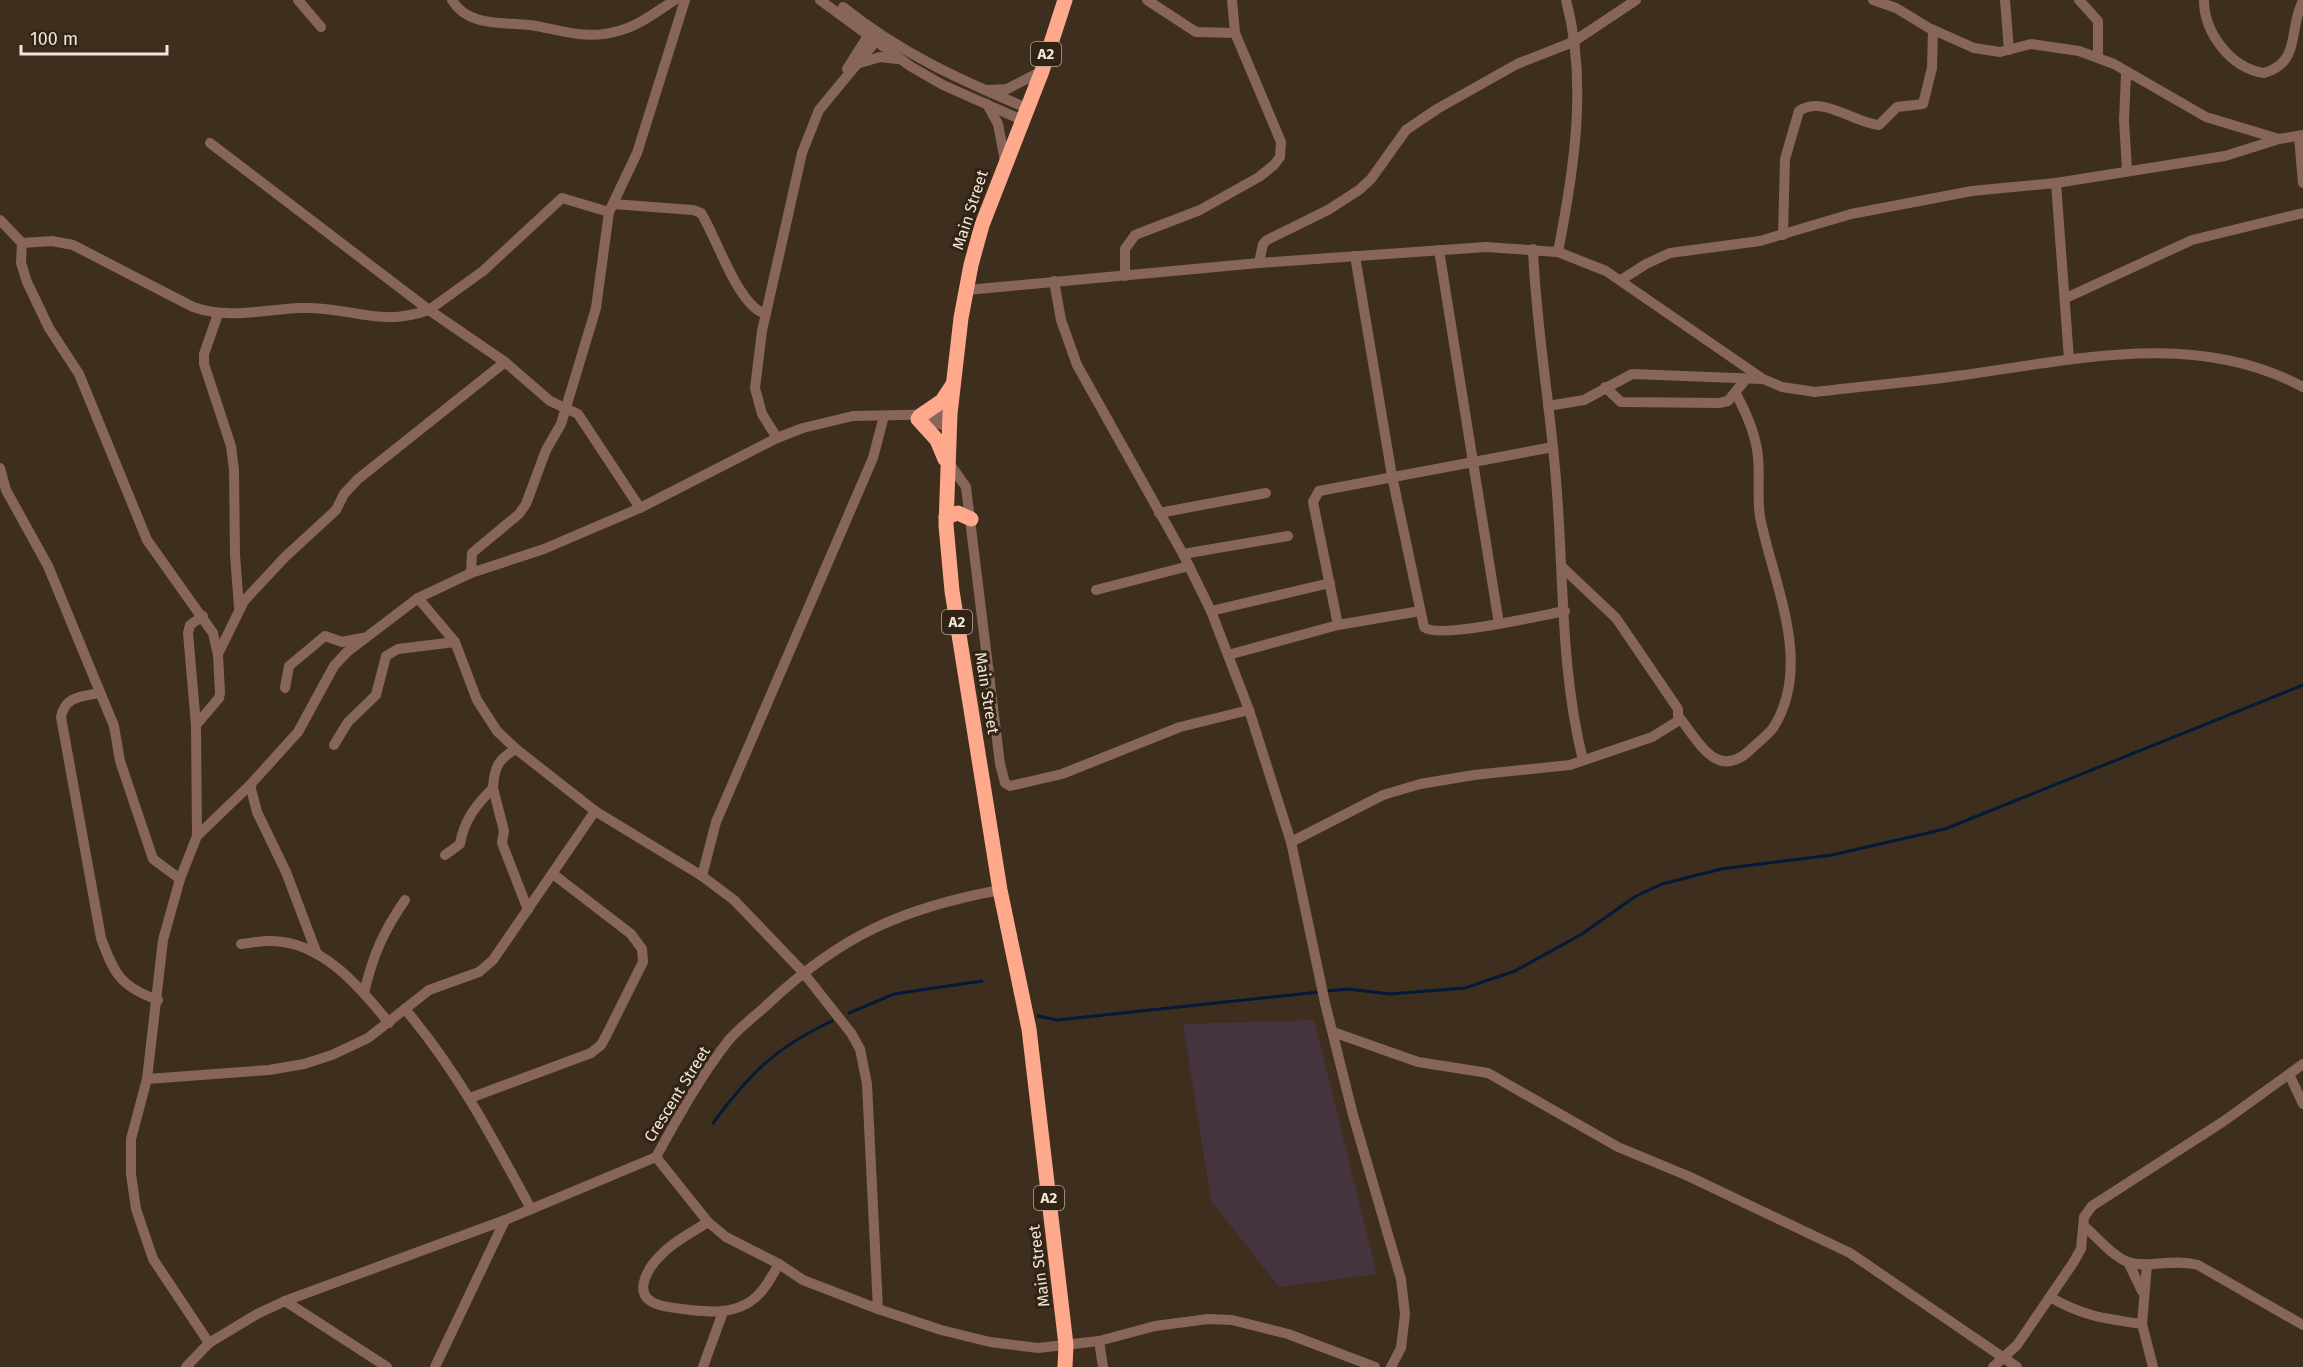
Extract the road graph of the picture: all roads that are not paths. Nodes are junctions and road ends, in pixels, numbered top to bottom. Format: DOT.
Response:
graph roads {
  1 [pos="298,0"];
  2 [pos="452,0"];
  3 [pos="675,0"];
  4 [pos="685,0"];
  5 [pos="820,0"];
  6 [pos="833,0"];
  7 [pos="1065,0"];
  8 [pos="1147,0"];
  9 [pos="1232,0"];
  10 [pos="1566,0"];
  11 [pos="1636,0"];
  12 [pos="1873,0"];
  13 [pos="2004,0"];
  14 [pos="2079,0"];
  15 [pos="2204,0"];
  16 [pos="2303,1"];
  17 [pos="840,15"];
  18 [pos="321,27"];
  19 [pos="1934,30"];
  20 [pos="1234,33"];
  21 [pos="874,36"];
  22 [pos="1573,42"];
  23 [pos="2009,50"];
  24 [pos="2098,57"];
  25 [pos="858,59"];
  26 [pos="903,61"];
  27 [pos="1042,71"];
  28 [pos="2126,74"];
  29 [pos="984,90"];
  30 [pos="987,104"];
  31 [pos="1025,114"];
  32 [pos="2301,136"];
  33 [pos="2279,139"];
  34 [pos="210,143"];
  35 [pos="1005,161"];
  36 [pos="2127,170"];
  37 [pos="2056,183"];
  38 [pos="2303,183"];
  39 [pos="611,208"];
  40 [pos="2303,213"];
  41 [pos="0,220"];
  42 [pos="1783,235"];
  43 [pos="22,243"];
  44 [pos="1533,249"];
  45 [pos="1439,250"];
  46 [pos="1558,252"];
  47 [pos="1355,256"];
  48 [pos="1259,263"];
  49 [pos="1125,276"];
  50 [pos="1621,280"];
  51 [pos="1054,281"];
  52 [pos="967,290"];
  53 [pos="2066,298"];
  54 [pos="429,310"];
  55 [pos="766,314"];
  56 [pos="218,315"];
  57 [pos="2069,359"];
  58 [pos="506,362"];
  59 [pos="1746,379"];
  60 [pos="1763,379"];
  61 [pos="953,384"];
  62 [pos="1605,387"];
  63 [pos="2303,387"];
  64 [pos="1736,394"];
  65 [pos="1548,406"];
  66 [pos="565,410"];
  67 [pos="884,416"];
  68 [pos="917,417"];
  69 [pos="949,420"];
  70 [pos="777,438"];
  71 [pos="1553,447"];
  72 [pos="1471,462"];
  73 [pos="947,465"];
  74 [pos="0,468"];
  75 [pos="1392,476"];
  76 [pos="1266,493"];
  77 [pos="640,508"];
  78 [pos="1160,513"];
  79 [pos="946,517"];
  80 [pos="971,519"];
  81 [pos="1288,536"];
  82 [pos="1183,554"];
  83 [pos="1189,566"];
  84 [pos="1562,567"];
  85 [pos="471,573"];
  86 [pos="1330,583"];
  87 [pos="1096,590"];
  88 [pos="418,598"];
  89 [pos="239,607"];
  90 [pos="1211,611"];
  91 [pos="1420,611"];
  92 [pos="1565,611"];
  93 [pos="202,616"];
  94 [pos="1498,624"];
  95 [pos="1338,625"];
  96 [pos="365,637"];
  97 [pos="455,642"];
  98 [pos="218,655"];
  99 [pos="1228,655"];
  100 [pos="285,688"];
  101 [pos="99,693"];
  102 [pos="1249,710"];
  103 [pos="1679,717"];
  104 [pos="196,725"];
  105 [pos="334,745"];
  106 [pos="516,749"];
  107 [pos="1583,760"];
  108 [pos="250,785"];
  109 [pos="493,788"];
  110 [pos="595,811"];
  111 [pos="197,836"];
  112 [pos="1291,842"];
  113 [pos="445,855"];
  114 [pos="553,874"];
  115 [pos="702,876"];
  116 [pos="180,879"];
  117 [pos="1000,890"];
  118 [pos="405,900"];
  119 [pos="528,910"];
  120 [pos="241,945"];
  121 [pos="317,954"];
  122 [pos="802,971"];
  123 [pos="364,993"];
  124 [pos="158,1000"];
  125 [pos="405,1009"];
  126 [pos="389,1023"];
  127 [pos="1333,1032"];
  128 [pos="2303,1064"];
  129 [pos="2289,1074"];
  130 [pos="147,1079"];
  131 [pos="470,1098"];
  132 [pos="2303,1104"];
  133 [pos="656,1157"];
  134 [pos="531,1209"];
  135 [pos="505,1220"];
  136 [pos="708,1222"];
  137 [pos="2084,1226"];
  138 [pos="2128,1262"];
  139 [pos="779,1264"];
  140 [pos="2146,1265"];
  141 [pos="2143,1291"];
  142 [pos="2050,1297"];
  143 [pos="285,1301"];
  144 [pos="878,1309"];
  145 [pos="723,1312"];
  146 [pos="2142,1324"];
  147 [pos="2303,1325"];
  148 [pos="1100,1341"];
  149 [pos="209,1343"];
  150 [pos="1066,1345"];
  151 [pos="2002,1358"];
  152 [pos="186,1367"];
  153 [pos="387,1367"];
  154 [pos="435,1367"];
  155 [pos="703,1367"];
  156 [pos="1065,1367"];
  157 [pos="1102,1367"];
  158 [pos="1375,1367"];
  159 [pos="1391,1367"];
  160 [pos="1993,1367"];
  161 [pos="2017,1367"];
  162 [pos="2153,1367"];
  1 -- 18 [label="street"];
  2 -- 3 [label="street"];
  4 -- 39 [label="street"];
  5 -- 17 [label="street"];
  6 -- 21 [label="street"];
  7 -- 27 [label="highway, Main Street / A2"];
  8 -- 20 [label="street"];
  9 -- 20 [label="street"];
  10 -- 22 [label="street"];
  11 -- 22 [label="street"];
  12 -- 19 [label="street"];
  13 -- 23 [label="street"];
  14 -- 24 [label="street"];
  15 -- 16 [label="street"];
  17 -- 21 [label="street"];
  17 -- 25 [label="street"];
  19 -- 23 [label="street"];
  19 -- 42 [label="street"];
  20 -- 49 [label="street"];
  21 -- 25 [label="street"];
  21 -- 26 [label="street"];
  21 -- 29 [label="street"];
  22 -- 46 [label="street"];
  22 -- 48 [label="street"];
  23 -- 24 [label="street"];
  24 -- 28 [label="street"];
  25 -- 26 [label="street"];
  25 -- 55 [label="street"];
  26 -- 30 [label="street"];
  27 -- 29 [label="street"];
  27 -- 31 [label="highway, Main Street / A2"];
  28 -- 33 [label="street"];
  28 -- 36 [label="street"];
  29 -- 31 [label="street"];
  30 -- 31 [label="street"];
  30 -- 35 [label="street"];
  31 -- 35 [label="highway, Main Street / A2"];
  32 -- 33 [label="street"];
  32 -- 38 [label="street"];
  33 -- 36 [label="street"];
  34 -- 54 [label="street"];
  35 -- 52 [label="highway, Main Street / A2"];
  36 -- 37 [label="street"];
  37 -- 42 [label="street"];
  37 -- 53 [label="street"];
  39 -- 54 [label="street"];
  39 -- 55 [label="street"];
  39 -- 66 [label="street"];
  40 -- 53 [label="street"];
  41 -- 43 [label="street"];
  42 -- 50 [label="street"];
  43 -- 56 [label="street"];
  43 -- 93 [label="street"];
  44 -- 45 [label="street"];
  44 -- 46 [label="street"];
  44 -- 65 [label="street"];
  45 -- 47 [label="street"];
  45 -- 72 [label="street"];
  46 -- 50 [label="street"];
  47 -- 48 [label="street"];
  47 -- 75 [label="street"];
  48 -- 49 [label="street"];
  49 -- 51 [label="street"];
  50 -- 60 [label="street"];
  51 -- 52 [label="street"];
  51 -- 78 [label="street"];
  52 -- 61 [label="highway, Main Street / A2"];
  53 -- 57 [label="street"];
  54 -- 56 [label="street"];
  54 -- 58 [label="street"];
  55 -- 70 [label="street"];
  56 -- 89 [label="street"];
  57 -- 60 [label="street"];
  57 -- 63 [label="street"];
  58 -- 66 [label="street"];
  58 -- 89 [label="street"];
  59 -- 60 [label="street"];
  59 -- 62 [label="street"];
  59 -- 64 [label="street"];
  61 -- 68 [label="highway"];
  61 -- 69 [label="highway, Main Street / A2"];
  62 -- 64 [label="street"];
  62 -- 65 [label="street"];
  64 -- 103 [label="street"];
  65 -- 71 [label="street"];
  66 -- 77 [label="street"];
  66 -- 85 [label="street"];
  67 -- 68 [label="street"];
  67 -- 70 [label="street"];
  67 -- 115 [label="street"];
  68 -- 69 [label="street"];
  68 -- 73 [label="highway"];
  69 -- 73 [label="highway, Main Street / A2"];
  70 -- 77 [label="street"];
  71 -- 72 [label="street"];
  71 -- 84 [label="street"];
  72 -- 75 [label="street"];
  72 -- 94 [label="street"];
  73 -- 79 [label="highway, Main Street / A2"];
  73 -- 80 [label="street"];
  74 -- 101 [label="street"];
  75 -- 86 [label="street"];
  75 -- 91 [label="street"];
  76 -- 78 [label="street"];
  77 -- 85 [label="street"];
  78 -- 82 [label="street"];
  79 -- 80 [label="highway"];
  79 -- 117 [label="highway, Main Street / A2"];
  80 -- 102 [label="street"];
  81 -- 82 [label="street"];
  82 -- 83 [label="street"];
  83 -- 87 [label="street"];
  83 -- 90 [label="street"];
  84 -- 92 [label="street"];
  84 -- 103 [label="street"];
  85 -- 88 [label="street"];
  86 -- 90 [label="street"];
  86 -- 95 [label="street"];
  88 -- 96 [label="street"];
  88 -- 97 [label="street"];
  89 -- 98 [label="street"];
  90 -- 99 [label="street"];
  91 -- 94 [label="street"];
  91 -- 95 [label="street"];
  92 -- 94 [label="street"];
  92 -- 107 [label="street"];
  93 -- 98 [label="street"];
  93 -- 104 [label="street"];
  95 -- 99 [label="street"];
  96 -- 100 [label="street"];
  96 -- 108 [label="street"];
  97 -- 105 [label="street"];
  97 -- 106 [label="street"];
  98 -- 104 [label="street"];
  99 -- 102 [label="street"];
  101 -- 116 [label="street"];
  101 -- 124 [label="street"];
  102 -- 112 [label="street"];
  103 -- 107 [label="street"];
  104 -- 111 [label="street"];
  106 -- 109 [label="street"];
  106 -- 110 [label="street"];
  107 -- 112 [label="street"];
  108 -- 111 [label="street"];
  108 -- 121 [label="street"];
  109 -- 113 [label="street"];
  109 -- 119 [label="street"];
  110 -- 114 [label="street"];
  110 -- 115 [label="street"];
  111 -- 116 [label="street"];
  112 -- 127 [label="street"];
  114 -- 119 [label="street"];
  114 -- 131 [label="street"];
  115 -- 122 [label="street"];
  116 -- 124 [label="street"];
  117 -- 122 [label="street, Crescent Street"];
  117 -- 150 [label="highway, Main Street / A2"];
  118 -- 123 [label="street"];
  119 -- 125 [label="street"];
  120 -- 121 [label="street"];
  121 -- 123 [label="street"];
  122 -- 133 [label="street, Crescent Street"];
  122 -- 144 [label="street"];
  123 -- 126 [label="street"];
  124 -- 130 [label="street"];
  125 -- 126 [label="street"];
  125 -- 131 [label="street"];
  126 -- 130 [label="street"];
  127 -- 151 [label="street"];
  127 -- 159 [label="street"];
  128 -- 129 [label="street"];
  129 -- 132 [label="street"];
  129 -- 137 [label="street"];
  130 -- 149 [label="street"];
  131 -- 134 [label="street"];
  133 -- 134 [label="street"];
  133 -- 136 [label="street, Crescent Street"];
  134 -- 135 [label="street"];
  135 -- 143 [label="street"];
  135 -- 154 [label="street"];
  136 -- 139 [label="street, Crescent Street"];
  136 -- 145 [label="street"];
  137 -- 138 [label="street"];
  137 -- 142 [label="street"];
  138 -- 140 [label="street"];
  138 -- 141 [label="street"];
  139 -- 144 [label="street, Crescent Street"];
  139 -- 145 [label="street"];
  140 -- 141 [label="street"];
  140 -- 147 [label="street"];
  141 -- 146 [label="street"];
  142 -- 146 [label="street"];
  142 -- 151 [label="street"];
  143 -- 149 [label="street"];
  143 -- 153 [label="street"];
  144 -- 150 [label="street, Crescent Street"];
  145 -- 155 [label="street"];
  146 -- 162 [label="street"];
  148 -- 150 [label="street, Crescent Street"];
  148 -- 157 [label="street"];
  148 -- 158 [label="street, Crescent Street"];
  149 -- 152 [label="street"];
  150 -- 156 [label="highway, Main Street / A2"];
  151 -- 160 [label="street"];
  151 -- 161 [label="street"];
}
